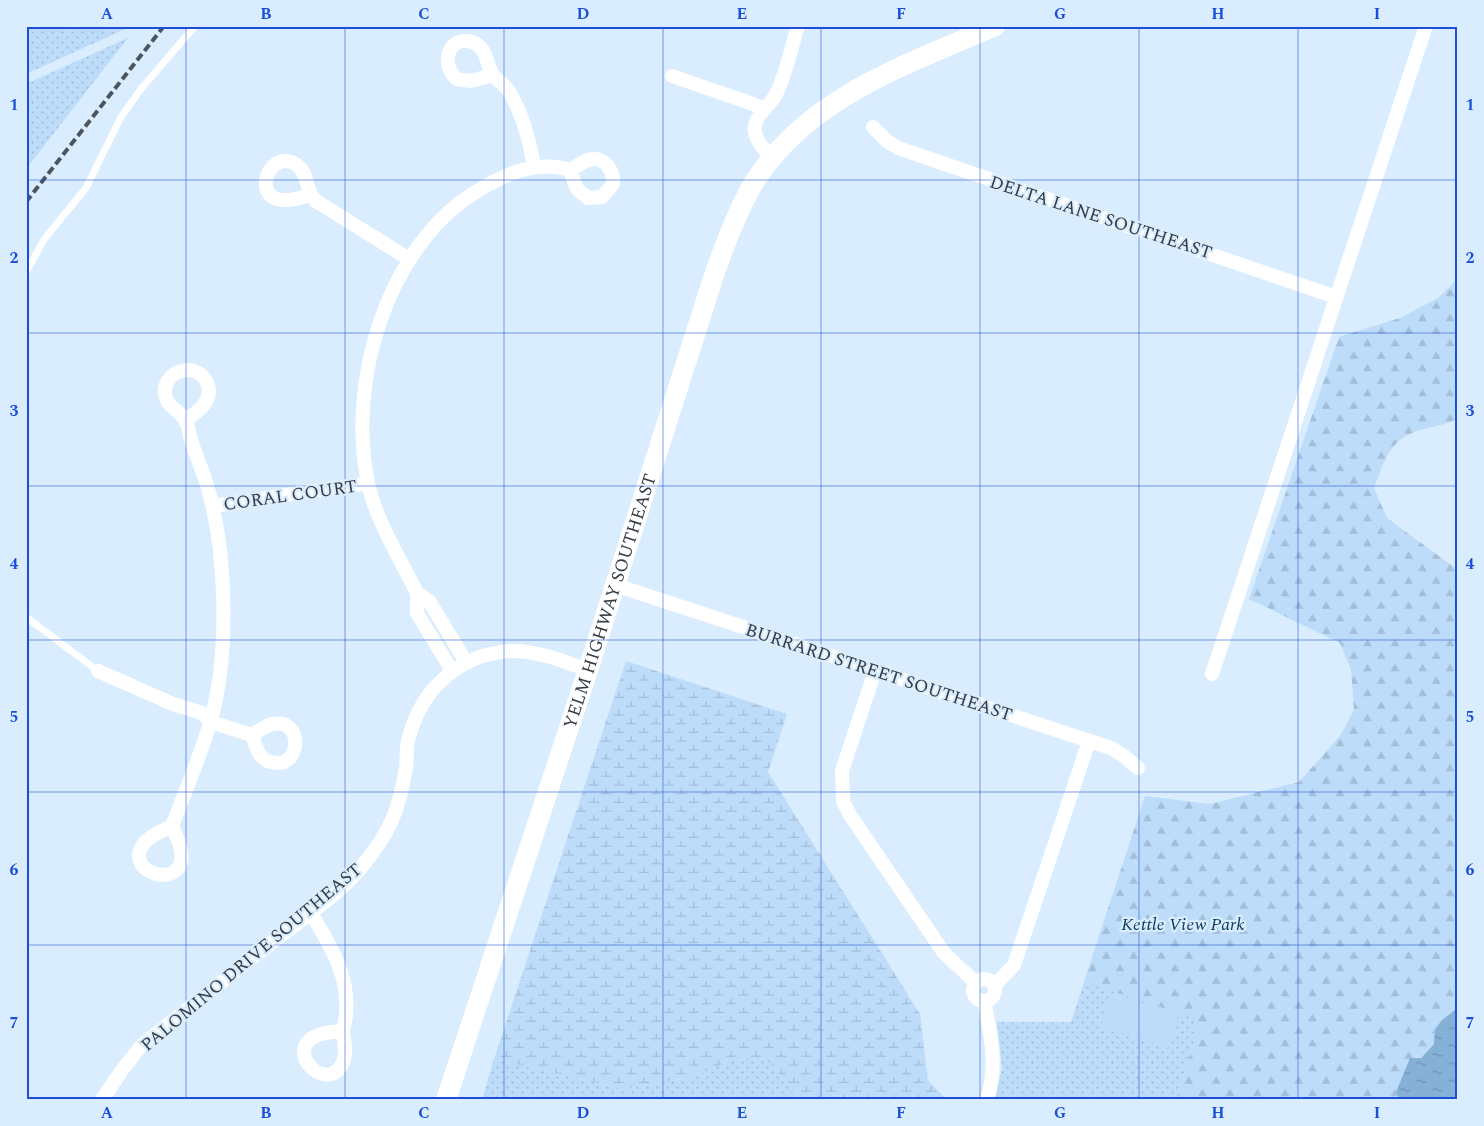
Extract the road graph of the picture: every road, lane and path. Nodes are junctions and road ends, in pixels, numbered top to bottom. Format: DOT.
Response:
graph roads {
  1 [pos="195,26"];
  2 [pos="798,26"];
  3 [pos="995,26"];
  4 [pos="1426,26"];
  5 [pos="493,75"];
  6 [pos="672,76"];
  7 [pos="764,108"];
  8 [pos="873,127"];
  9 [pos="772,158"];
  10 [pos="534,166"];
  11 [pos="570,170"];
  12 [pos="309,195"];
  13 [pos="409,259"];
  14 [pos="26,272"];
  15 [pos="1336,297"];
  16 [pos="186,421"];
  17 [pos="368,483"];
  18 [pos="213,506"];
  19 [pos="615,585"];
  20 [pos="417,593"];
  21 [pos="26,617"];
  22 [pos="466,662"];
  23 [pos="588,670"];
  24 [pos="98,671"];
  25 [pos="875,671"];
  26 [pos="452,672"];
  27 [pos="1212,674"];
  28 [pos="210,722"];
  29 [pos="252,735"];
  30 [pos="1089,741"];
  31 [pos="1138,768"];
  32 [pos="172,826"];
  33 [pos="310,912"];
  34 [pos="976,983"];
  35 [pos="994,986"];
  36 [pos="984,1001"];
  37 [pos="343,1031"];
  38 [pos="102,1100"];
  39 [pos="446,1100"];
  40 [pos="987,1100"];
  1 -- 14 [label="lane"];
  2 -- 7 [label="street"];
  3 -- 9 [label="main road, YELM HIGHWAY SOUTHEAST"];
  4 -- 15 [label="street"];
  5 -- 10 [label="street"];
  6 -- 7 [label="street"];
  7 -- 9 [label="street"];
  8 -- 15 [label="street, DELTA LANE SOUTHEAST"];
  9 -- 19 [label="main road, YELM HIGHWAY SOUTHEAST"];
  10 -- 11 [label="street"];
  10 -- 13 [label="street"];
  12 -- 13 [label="street"];
  13 -- 17 [label="street"];
  15 -- 27 [label="street"];
  16 -- 18 [label="street"];
  17 -- 18 [label="street, CORAL COURT"];
  17 -- 20 [label="street"];
  18 -- 28 [label="street"];
  19 -- 23 [label="main road, YELM HIGHWAY SOUTHEAST"];
  19 -- 25 [label="street, BURRARD STREET SOUTHEAST"];
  20 -- 22 [label="street"];
  20 -- 26 [label="street"];
  21 -- 24 [label="lane"];
  22 -- 23 [label="street, PALOMINO DRIVE SOUTHEAST"];
  22 -- 26 [label="street, PALOMINO DRIVE SOUTHEAST"];
  23 -- 39 [label="main road, YELM HIGHWAY SOUTHEAST"];
  24 -- 28 [label="street"];
  25 -- 30 [label="street, BURRARD STREET SOUTHEAST"];
  25 -- 34 [label="street"];
  26 -- 33 [label="street, PALOMINO DRIVE SOUTHEAST"];
  28 -- 29 [label="street"];
  28 -- 32 [label="street"];
  30 -- 31 [label="street, BURRARD STREET SOUTHEAST"];
  30 -- 35 [label="street"];
  33 -- 37 [label="street"];
  33 -- 38 [label="street, PALOMINO DRIVE SOUTHEAST"];
  34 -- 35 [label="street"];
  34 -- 36 [label="street"];
  35 -- 36 [label="street"];
  36 -- 40 [label="street"];
}
